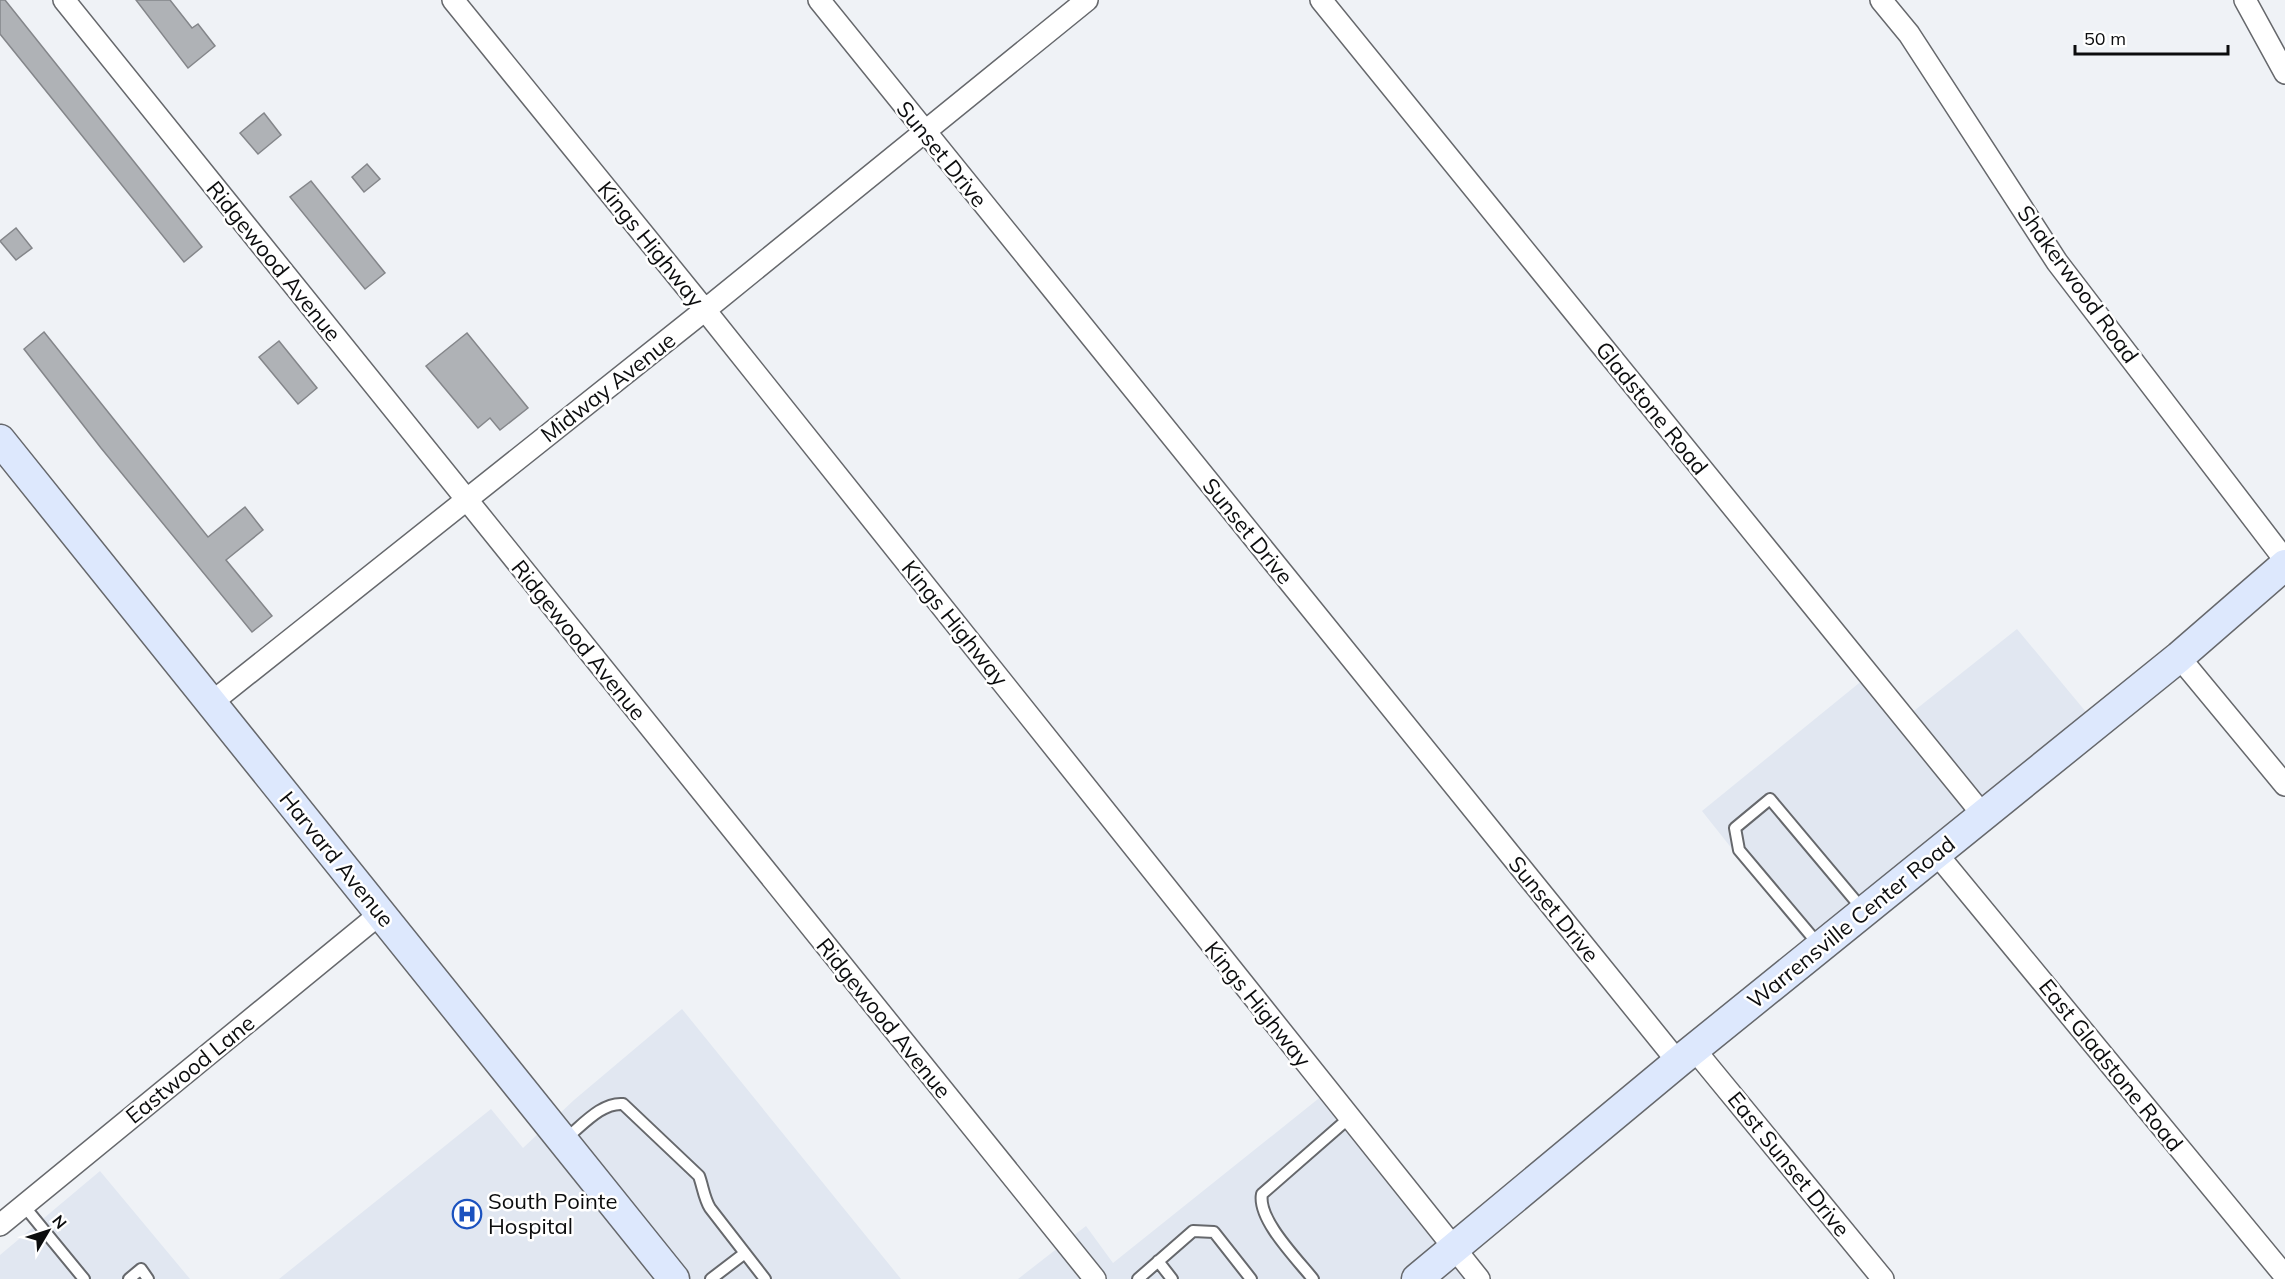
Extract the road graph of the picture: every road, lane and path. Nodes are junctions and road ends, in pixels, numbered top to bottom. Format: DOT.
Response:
graph roads {
  1 [pos="64,0"];
  2 [pos="453,0"];
  3 [pos="819,0"];
  4 [pos="1087,0"];
  5 [pos="1321,0"];
  6 [pos="1881,0"];
  7 [pos="2245,0"];
  8 [pos="2285,73"];
  9 [pos="925,133"];
  10 [pos="705,310"];
  11 [pos="0,440"];
  12 [pos="466,500"];
  13 [pos="2285,560"];
  14 [pos="2285,566"];
  15 [pos="2179,657"];
  16 [pos="211,703"];
  17 [pos="2285,785"];
  18 [pos="1983,815"];
  19 [pos="1936,853"];
  20 [pos="1864,912"];
  21 [pos="381,913"];
  22 [pos="1821,946"];
  23 [pos="1686,1055"];
  24 [pos="1349,1118"];
  25 [pos="563,1141"];
  26 [pos="24,1206"];
  27 [pos="0,1225"];
  28 [pos="1454,1249"];
  29 [pos="744,1253"];
  30 [pos="1158,1262"];
  31 [pos="2285,1276"];
  32 [pos="1089,1277"];
  33 [pos="84,1279"];
  34 [pos="129,1279"];
  35 [pos="148,1279"];
  36 [pos="674,1279"];
  37 [pos="711,1279"];
  38 [pos="765,1279"];
  39 [pos="1138,1279"];
  40 [pos="1172,1279"];
  41 [pos="1251,1279"];
  42 [pos="1313,1279"];
  43 [pos="1417,1279"];
  44 [pos="1479,1279"];
  45 [pos="1883,1279"];
  1 -- 12 [label="street, Ridgewood Avenue"];
  2 -- 10 [label="street, Kings Highway"];
  3 -- 9 [label="street, Sunset Drive"];
  4 -- 9 [label="street, Midway Avenue"];
  5 -- 18 [label="street, Gladstone Road"];
  6 -- 13 [label="street, Shakerwood Road"];
  7 -- 8 [label="street"];
  9 -- 10 [label="street, Midway Avenue"];
  9 -- 23 [label="street, Sunset Drive"];
  10 -- 12 [label="street, Midway Avenue"];
  10 -- 24 [label="street, Kings Highway"];
  11 -- 16 [label="main road, Harvard Avenue"];
  12 -- 16 [label="street, Midway Avenue"];
  12 -- 32 [label="street, Ridgewood Avenue"];
  14 -- 15 [label="main road, Warrensville Center Road"];
  15 -- 17 [label="street"];
  15 -- 18 [label="main road, Warrensville Center Road"];
  16 -- 21 [label="main road, Harvard Avenue"];
  18 -- 19 [label="main road, Warrensville Center Road"];
  19 -- 20 [label="main road, Warrensville Center Road"];
  19 -- 31 [label="street, East Gladstone Road"];
  20 -- 22 [label="main road, Warrensville Center Road"];
  20 -- 22 [label="lane"];
  21 -- 25 [label="main road, Harvard Avenue"];
  21 -- 26 [label="street, Eastwood Lane"];
  22 -- 23 [label="main road, Warrensville Center Road"];
  23 -- 28 [label="main road, Warrensville Center Road"];
  23 -- 45 [label="street, East Sunset Drive"];
  24 -- 28 [label="street, Kings Highway"];
  24 -- 42 [label="lane"];
  25 -- 29 [label="lane"];
  25 -- 36 [label="main road, Harvard Avenue"];
  26 -- 27 [label="street, Eastwood Lane"];
  26 -- 33 [label="lane"];
  28 -- 43 [label="main road, Warrensville Center Road"];
  28 -- 44 [label="street, Kings Highway"];
  29 -- 37 [label="lane"];
  29 -- 38 [label="lane"];
  30 -- 39 [label="lane"];
  30 -- 40 [label="lane"];
  30 -- 41 [label="lane"];
  34 -- 35 [label="lane"];
}
